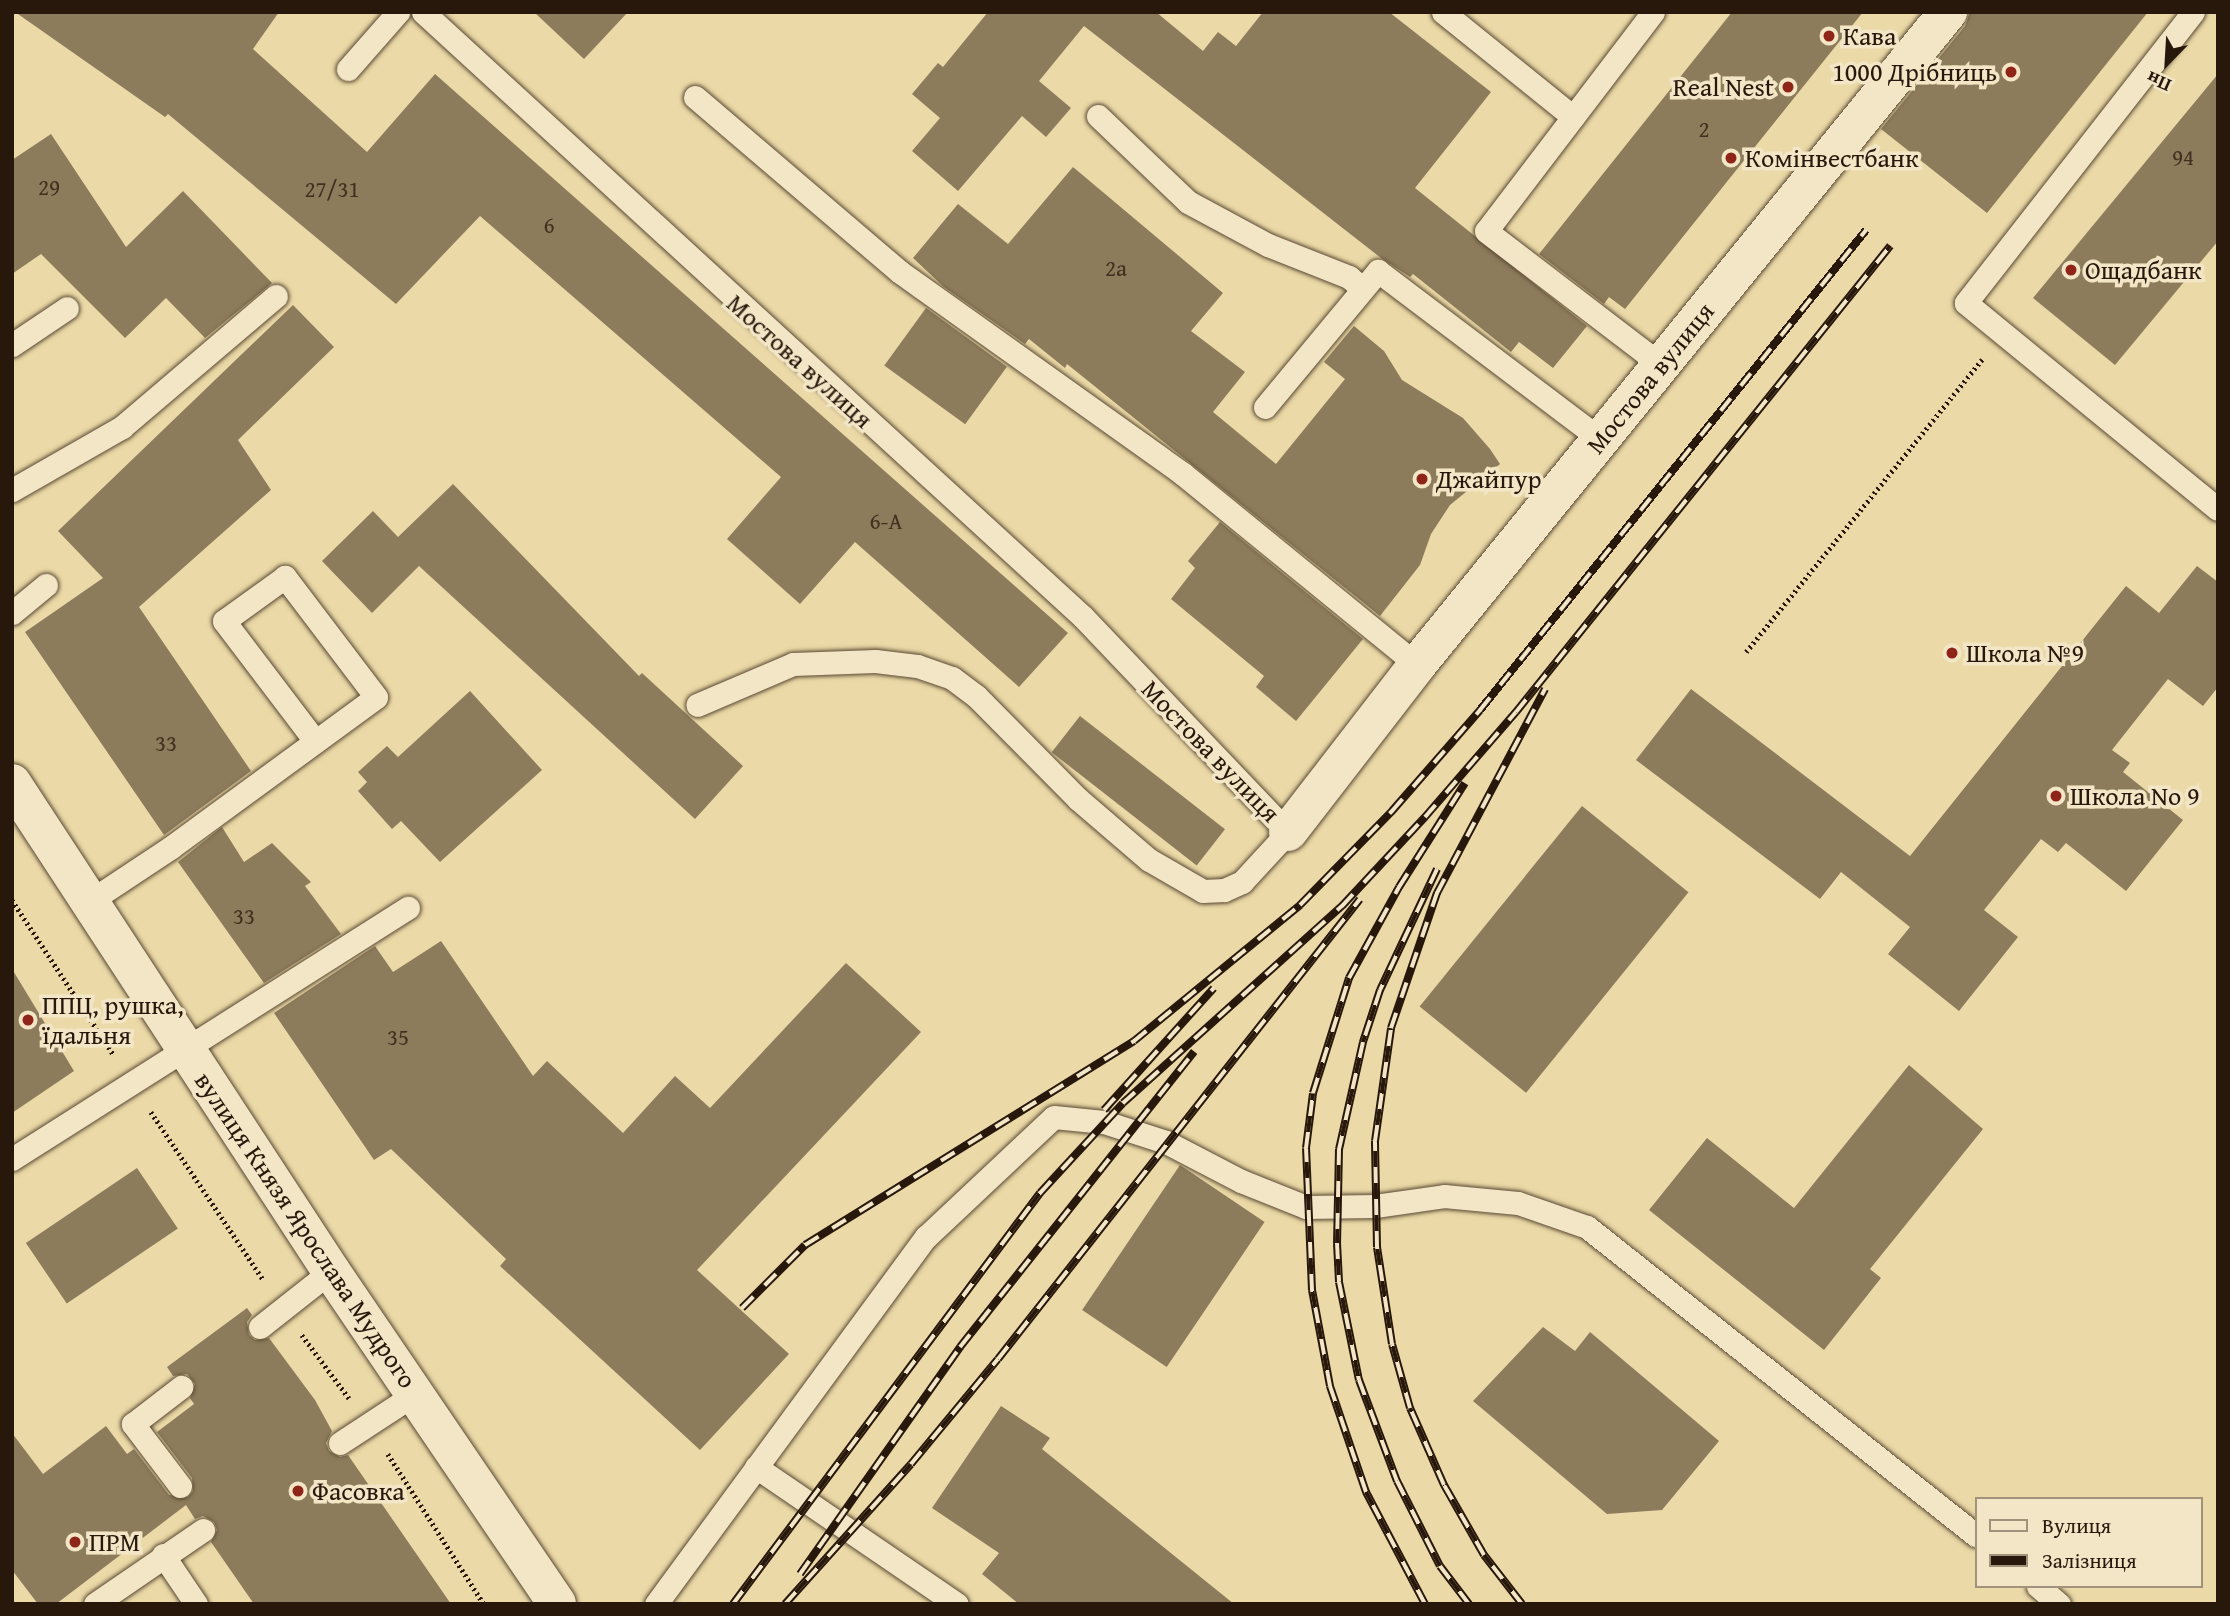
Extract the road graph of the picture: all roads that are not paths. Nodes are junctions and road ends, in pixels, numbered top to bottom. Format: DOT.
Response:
graph roads {
  1 [pos="398,12"];
  2 [pos="423,12"];
  3 [pos="1443,12"];
  4 [pos="1653,12"];
  5 [pos="1948,12"];
  6 [pos="2193,12"];
  7 [pos="348,69"];
  8 [pos="695,97"];
  9 [pos="1098,116"];
  10 [pos="1573,117"];
  11 [pos="1363,289"];
  12 [pos="276,296"];
  13 [pos="67,307"];
  14 [pos="12,345"];
  15 [pos="1661,365"];
  16 [pos="1265,407"];
  17 [pos="1600,439"];
  18 [pos="12,491"];
  19 [pos="2218,509"];
  20 [pos="46,585"];
  21 [pos="12,613"];
  22 [pos="1417,665"];
  23 [pos="697,705"];
  24 [pos="315,741"];
  25 [pos="12,783"];
  26 [pos="1288,832"];
  27 [pos="90,901"];
  28 [pos="408,908"];
  29 [pos="186,1048"];
  30 [pos="12,1159"];
  31 [pos="331,1271"];
  32 [pos="260,1327"];
  33 [pos="181,1387"];
  34 [pos="415,1394"];
  35 [pos="340,1443"];
  36 [pos="756,1467"];
  37 [pos="180,1486"];
  38 [pos="203,1530"];
  39 [pos="1974,1533"];
  40 [pos="163,1555"];
  41 [pos="2040,1588"];
  42 [pos="95,1604"];
  43 [pos="196,1604"];
  44 [pos="557,1604"];
  45 [pos="656,1604"];
  46 [pos="957,1604"];
  47 [pos="2059,1604"];
  1 -- 7 [label="lane"];
  2 -- 26 [label="lane, Мостова вулиця"];
  3 -- 10 [label="lane"];
  4 -- 10 [label="lane"];
  5 -- 15 [label="street, Мостова вулиця"];
  6 -- 19 [label="lane"];
  8 -- 22 [label="lane"];
  9 -- 11 [label="lane"];
  10 -- 15 [label="lane"];
  11 -- 16 [label="lane"];
  11 -- 17 [label="lane"];
  12 -- 18 [label="lane"];
  13 -- 14 [label="lane"];
  15 -- 17 [label="street, Мостова вулиця"];
  17 -- 22 [label="street, Мостова вулиця"];
  20 -- 21 [label="lane"];
  22 -- 26 [label="street, Мостова вулиця"];
  23 -- 26 [label="lane"];
  24 -- 24 [label="lane"];
  24 -- 27 [label="lane"];
  25 -- 27 [label="street, вулиця Князя Ярослава Мудрого"];
  27 -- 29 [label="street, вулиця Князя Ярослава Мудрого"];
  28 -- 29 [label="lane"];
  29 -- 30 [label="lane"];
  29 -- 31 [label="street, вулиця Князя Ярослава Мудрого"];
  31 -- 32 [label="lane"];
  31 -- 34 [label="street, вулиця Князя Ярослава Мудрого"];
  33 -- 37 [label="lane"];
  34 -- 35 [label="lane"];
  34 -- 44 [label="street, вулиця Князя Ярослава Мудрого"];
  36 -- 39 [label="lane"];
  36 -- 45 [label="lane"];
  36 -- 46 [label="lane"];
  38 -- 40 [label="lane"];
  40 -- 42 [label="lane"];
  40 -- 43 [label="lane"];
  41 -- 47 [label="lane"];
}
